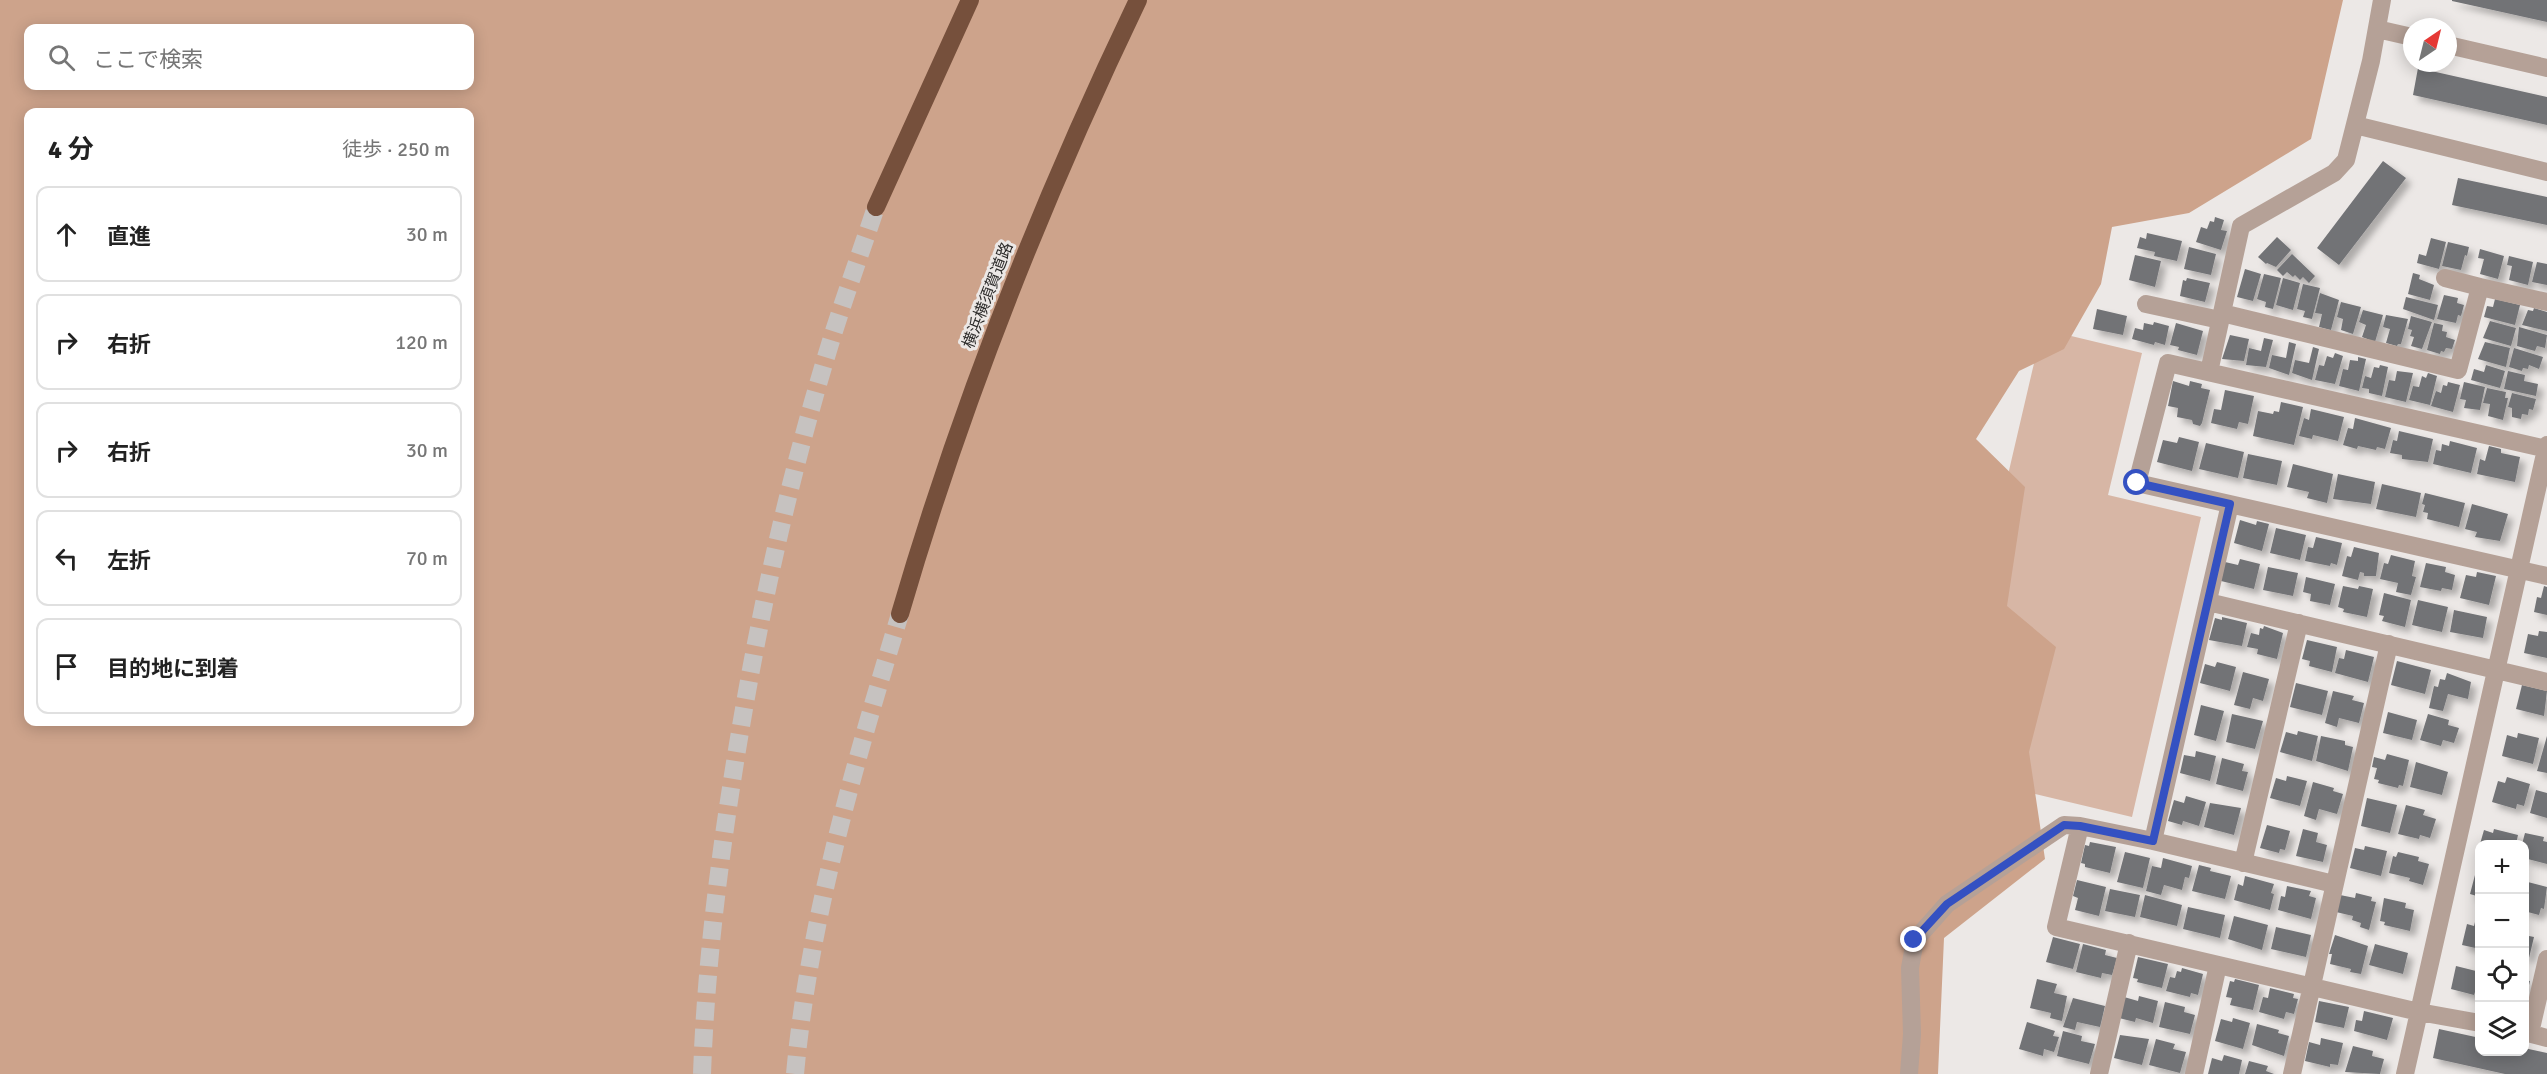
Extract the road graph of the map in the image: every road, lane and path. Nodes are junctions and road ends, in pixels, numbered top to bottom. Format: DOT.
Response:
graph roads {
  1 [pos="970,0"];
  2 [pos="1138,0"];
  3 [pos="2382,0"];
  4 [pos="2377,29"];
  5 [pos="2403,35"];
  6 [pos="2457,47"];
  7 [pos="2547,68"];
  8 [pos="2355,125"];
  9 [pos="2547,172"];
  10 [pos="876,207"];
  11 [pos="2445,278"];
  12 [pos="2480,287"];
  13 [pos="2547,302"];
  14 [pos="2146,304"];
  15 [pos="2221,317"];
  16 [pos="2209,372"];
  17 [pos="2547,448"];
  18 [pos="2230,504"];
  19 [pos="2520,569"];
  20 [pos="2547,576"];
  21 [pos="2208,602"];
  22 [pos="900,614"];
  23 [pos="2299,623"];
  24 [pos="2389,644"];
  25 [pos="2495,669"];
  26 [pos="2547,682"];
  27 [pos="2072,826"];
  28 [pos="2153,841"];
  29 [pos="2243,863"];
  30 [pos="2334,884"];
  31 [pos="2129,943"];
  32 [pos="2547,959"];
  33 [pos="2217,965"];
  34 [pos="2312,987"];
  35 [pos="2419,1012"];
  36 [pos="2475,1022"];
  37 [pos="2534,1034"];
  38 [pos="1909,1074"];
  39 [pos="2099,1074"];
  40 [pos="2194,1074"];
  41 [pos="2292,1074"];
  42 [pos="2405,1074"];
  1 -- 10 [label="highway"];
  2 -- 22 [label="highway, 横浜横須賀道路"];
  3 -- 4 [label="street"];
  4 -- 5 [label="street"];
  4 -- 8 [label="street"];
  6 -- 7 [label="street"];
  8 -- 9 [label="street"];
  8 -- 15 [label="street"];
  11 -- 12 [label="street"];
  12 -- 13 [label="street"];
  12 -- 15 [label="street"];
  14 -- 15 [label="street"];
  15 -- 16 [label="street"];
  16 -- 17 [label="street"];
  16 -- 18 [label="street"];
  17 -- 19 [label="street"];
  18 -- 19 [label="street"];
  18 -- 21 [label="street"];
  19 -- 20 [label="street"];
  19 -- 25 [label="street"];
  21 -- 23 [label="street"];
  21 -- 28 [label="street"];
  23 -- 24 [label="street"];
  23 -- 29 [label="street"];
  24 -- 25 [label="street"];
  24 -- 30 [label="street"];
  25 -- 26 [label="street"];
  25 -- 35 [label="street"];
  27 -- 28 [label="street"];
  27 -- 31 [label="street"];
  27 -- 38 [label="street"];
  28 -- 29 [label="street"];
  29 -- 30 [label="street"];
  30 -- 34 [label="street"];
  31 -- 33 [label="street"];
  31 -- 39 [label="street"];
  32 -- 37 [label="street"];
  33 -- 34 [label="street"];
  33 -- 40 [label="street"];
  34 -- 35 [label="street"];
  34 -- 41 [label="street"];
  35 -- 36 [label="street"];
  35 -- 42 [label="street"];
}
